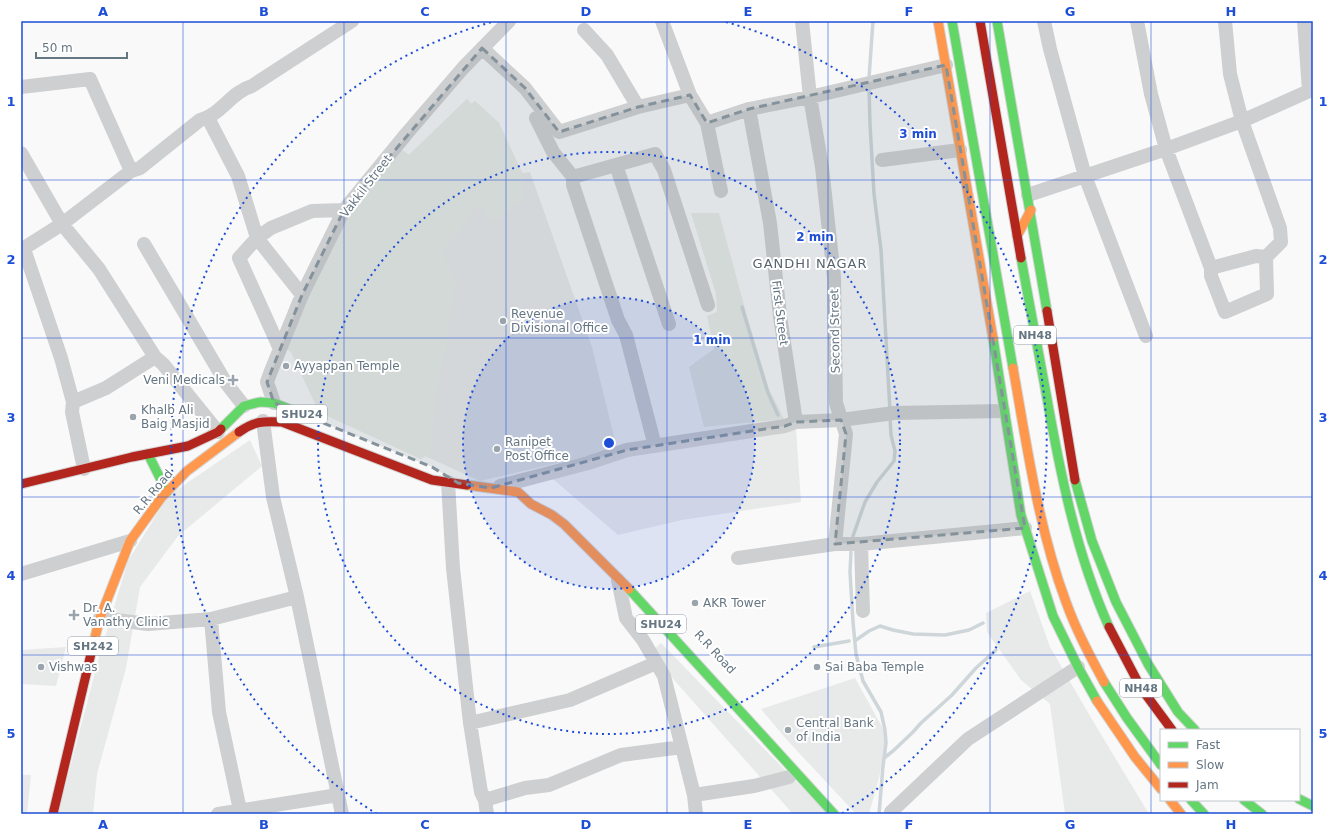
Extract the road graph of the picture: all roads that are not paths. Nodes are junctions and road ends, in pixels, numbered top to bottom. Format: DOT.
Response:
graph roads {
  1 [pos="352,21"];
  2 [pos="509,21"];
  3 [pos="662,21"];
  4 [pos="802,21"];
  5 [pos="938,21"];
  6 [pos="952,21"];
  7 [pos="980,21"];
  8 [pos="997,21"];
  9 [pos="1044,21"];
  10 [pos="1137,21"];
  11 [pos="1226,21"];
  12 [pos="1304,21"];
  13 [pos="584,30"];
  14 [pos="482,48"];
  15 [pos="946,65"];
  16 [pos="21,87"];
  17 [pos="690,95"];
  18 [pos="810,97"];
  19 [pos="638,107"];
  20 [pos="749,109"];
  21 [pos="208,118"];
  22 [pos="536,118"];
  23 [pos="1242,121"];
  24 [pos="707,122"];
  25 [pos="1166,149"];
  26 [pos="960,150"];
  27 [pos="21,153"];
  28 [pos="882,160"];
  29 [pos="616,165"];
  30 [pos="131,171"];
  31 [pos="1085,176"];
  32 [pos="573,177"];
  33 [pos="721,191"];
  34 [pos="1028,195"];
  35 [pos="344,210"];
  36 [pos="1031,210"];
  37 [pos="62,224"];
  38 [pos="1016,236"];
  39 [pos="257,238"];
  40 [pos="144,244"];
  41 [pos="22,250"];
  42 [pos="1266,257"];
  43 [pos="1211,268"];
  44 [pos="302,295"];
  45 [pos="708,305"];
  46 [pos="669,324"];
  47 [pos="1146,336"];
  48 [pos="280,349"];
  49 [pos="155,357"];
  50 [pos="73,402"];
  51 [pos="274,403"];
  52 [pos="244,406"];
  53 [pos="1003,411"];
  54 [pos="317,420"];
  55 [pos="841,420"];
  56 [pos="262,421"];
  57 [pos="796,422"];
  58 [pos="218,432"];
  59 [pos="655,446"];
  60 [pos="148,454"];
  61 [pos="84,469"];
  62 [pos="453,483"];
  63 [pos="21,484"];
  64 [pos="491,488"];
  65 [pos="167,492"];
  66 [pos="518,492"];
  67 [pos="530,492"];
  68 [pos="553,505"];
  69 [pos="565,513"];
  70 [pos="1025,528"];
  71 [pos="130,541"];
  72 [pos="836,544"];
  73 [pos="861,544"];
  74 [pos="738,558"];
  75 [pos="620,573"];
  76 [pos="21,574"];
  77 [pos="296,597"];
  78 [pos="863,611"];
  79 [pos="100,618"];
  80 [pos="211,619"];
  81 [pos="656,663"];
  82 [pos="1078,667"];
  83 [pos="470,723"];
  84 [pos="1171,729"];
  85 [pos="1195,729"];
  86 [pos="777,738"];
  87 [pos="682,746"];
  88 [pos="1160,764"];
  89 [pos="789,777"];
  90 [pos="1160,788"];
  91 [pos="338,795"];
  92 [pos="694,795"];
  93 [pos="1300,800"];
  94 [pos="1171,801"];
  95 [pos="1192,801"];
  96 [pos="1245,801"];
  97 [pos="1313,806"];
  98 [pos="486,807"];
  99 [pos="240,810"];
  100 [pos="53,814"];
  101 [pos="218,814"];
  102 [pos="342,814"];
  103 [pos="696,814"];
  104 [pos="834,814"];
  105 [pos="892,814"];
  106 [pos="1181,814"];
  107 [pos="1204,814"];
  108 [pos="1262,814"];
  1 -- 21 [label="street"];
  2 -- 14 [label="street, Vakkil Street"];
  3 -- 17 [label="street"];
  4 -- 18 [label="street, Second Street"];
  5 -- 15 [label="main road"];
  6 -- 88 [label="main road, NH48"];
  7 -- 38 [label="main road, NH48"];
  8 -- 34 [label="main road"];
  9 -- 31 [label="street"];
  10 -- 25 [label="street"];
  11 -- 23 [label="street"];
  12 -- 23 [label="street"];
  13 -- 19 [label="street"];
  14 -- 19 [label="street"];
  14 -- 35 [label="street, Vakkil Street"];
  15 -- 18 [label="street"];
  15 -- 26 [label="main road"];
  16 -- 30 [label="street"];
  17 -- 19 [label="street"];
  17 -- 24 [label="street"];
  18 -- 20 [label="street"];
  18 -- 55 [label="street, Second Street"];
  20 -- 24 [label="street"];
  20 -- 57 [label="street, First Street"];
  21 -- 30 [label="street"];
  21 -- 39 [label="street"];
  22 -- 32 [label="street"];
  23 -- 25 [label="street"];
  23 -- 42 [label="street"];
  24 -- 33 [label="street"];
  25 -- 31 [label="street"];
  25 -- 43 [label="street"];
  26 -- 28 [label="street"];
  26 -- 53 [label="main road"];
  27 -- 37 [label="street"];
  29 -- 32 [label="street"];
  29 -- 45 [label="street"];
  29 -- 46 [label="street"];
  30 -- 37 [label="street"];
  31 -- 34 [label="street"];
  31 -- 47 [label="street"];
  32 -- 59 [label="street"];
  34 -- 36 [label="main road"];
  35 -- 39 [label="street"];
  35 -- 44 [label="street, Vakkil Street"];
  36 -- 38 [label="main road"];
  36 -- 85 [label="main road"];
  37 -- 41 [label="street"];
  37 -- 49 [label="street"];
  38 -- 84 [label="main road, NH48"];
  39 -- 44 [label="street"];
  39 -- 48 [label="street"];
  40 -- 52 [label="street"];
  41 -- 50 [label="street"];
  42 -- 43 [label="street"];
  42 -- 43 [label="street"];
  44 -- 48 [label="street, Vakkil Street"];
  48 -- 51 [label="street, Vakkil Street"];
  49 -- 50 [label="street"];
  49 -- 58 [label="street"];
  50 -- 61 [label="street"];
  51 -- 52 [label="main road, SHU24"];
  51 -- 54 [label="main road, SHU24"];
  52 -- 58 [label="main road, R.R Road"];
  53 -- 55 [label="street"];
  53 -- 70 [label="main road"];
  55 -- 57 [label="street"];
  55 -- 72 [label="street, Second Street"];
  56 -- 62 [label="main road, R.R Road / SHU24"];
  56 -- 65 [label="main road, R.R Road / SHU24"];
  56 -- 77 [label="street"];
  57 -- 59 [label="street"];
  58 -- 60 [label="main road, R.R Road"];
  59 -- 64 [label="street"];
  60 -- 61 [label="main road, R.R Road"];
  60 -- 65 [label="main road"];
  61 -- 63 [label="main road, R.R Road"];
  62 -- 64 [label="main road, R.R Road / SHU24"];
  62 -- 83 [label="street"];
  64 -- 66 [label="main road, R.R Road / SHU24"];
  65 -- 71 [label="main road, R.R Road / SH242"];
  66 -- 67 [label="main road, R.R Road / SHU24"];
  66 -- 75 [label="main road, R.R Road / SHU24"];
  68 -- 69 [label="main road"];
  70 -- 73 [label="street"];
  70 -- 82 [label="main road"];
  71 -- 76 [label="street"];
  71 -- 79 [label="main road, R.R Road / SH242"];
  72 -- 73 [label="street"];
  72 -- 74 [label="street"];
  73 -- 78 [label="street"];
  75 -- 81 [label="street"];
  75 -- 86 [label="main road, R.R Road / SHU24"];
  75 -- 104 [label="main road, R.R Road / SHU24"];
  77 -- 80 [label="street"];
  77 -- 91 [label="street"];
  79 -- 80 [label="street"];
  79 -- 100 [label="main road, R.R Road / SH242"];
  80 -- 99 [label="street"];
  81 -- 83 [label="street"];
  81 -- 87 [label="street"];
  82 -- 90 [label="main road"];
  82 -- 105 [label="street"];
  83 -- 98 [label="street"];
  87 -- 92 [label="street"];
  87 -- 98 [label="street"];
  89 -- 92 [label="street"];
  91 -- 99 [label="street"];
  91 -- 102 [label="street"];
  92 -- 103 [label="street"];
  93 -- 97 [label="main road"];
  94 -- 106 [label="main road"];
  95 -- 107 [label="main road"];
  96 -- 108 [label="main road"];
  99 -- 101 [label="street"];
}
